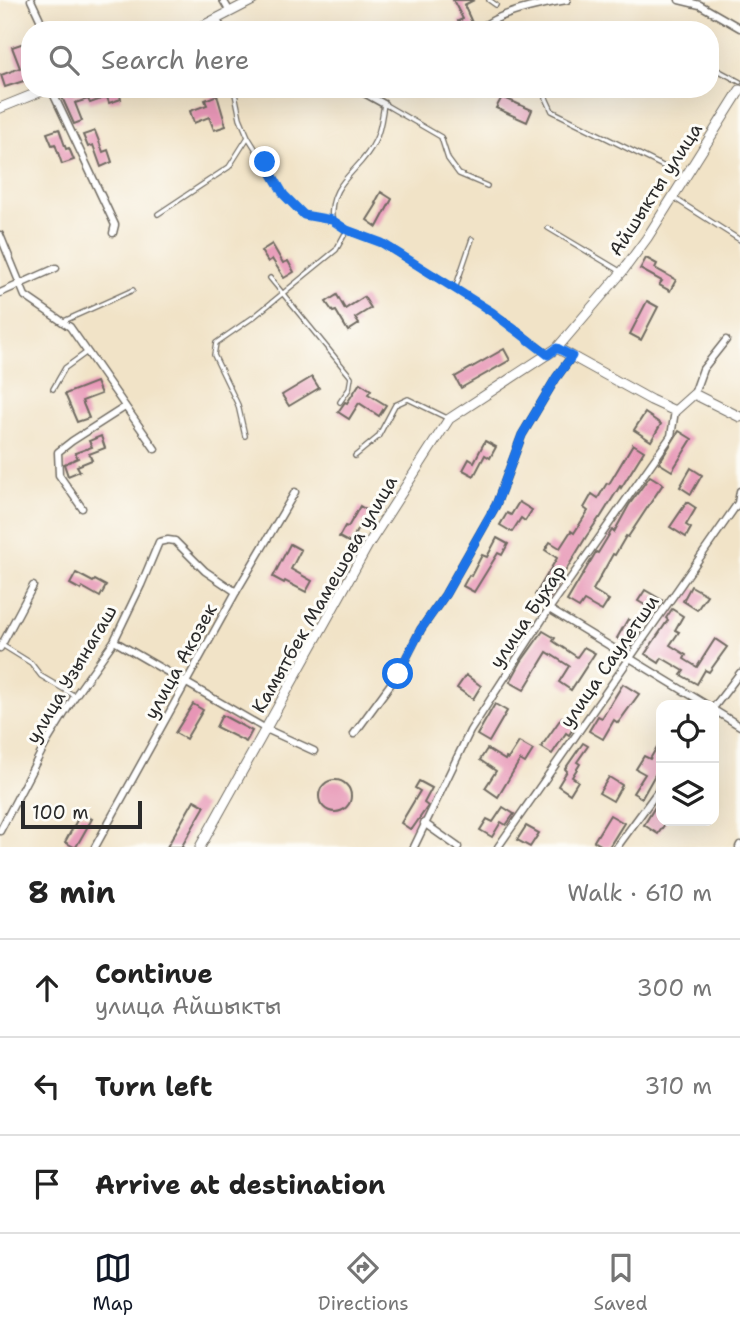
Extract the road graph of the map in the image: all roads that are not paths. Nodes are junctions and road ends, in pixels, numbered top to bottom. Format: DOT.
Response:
graph roads {
  1 [pos="31,0"];
  2 [pos="223,0"];
  3 [pos="253,0"];
  4 [pos="489,0"];
  5 [pos="567,0"];
  6 [pos="679,0"];
  7 [pos="496,5"];
  8 [pos="230,12"];
  9 [pos="216,19"];
  10 [pos="41,21"];
  11 [pos="212,21"];
  12 [pos="494,21"];
  13 [pos="740,28"];
  14 [pos="719,71"];
  15 [pos="740,82"];
  16 [pos="740,90"];
  17 [pos="26,98"];
  18 [pos="53,98"];
  19 [pos="236,98"];
  20 [pos="373,98"];
  21 [pos="546,98"];
  22 [pos="384,104"];
  23 [pos="0,108"];
  24 [pos="248,137"];
  25 [pos="685,177"];
  26 [pos="487,186"];
  27 [pos="673,197"];
  28 [pos="158,214"];
  29 [pos="332,220"];
  30 [pos="548,228"];
  31 [pos="347,230"];
  32 [pos="113,233"];
  33 [pos="0,235"];
  34 [pos="472,239"];
  35 [pos="740,240"];
  36 [pos="56,268"];
  37 [pos="622,272"];
  38 [pos="270,278"];
  39 [pos="21,285"];
  40 [pos="455,289"];
  41 [pos="133,290"];
  42 [pos="0,293"];
  43 [pos="283,294"];
  44 [pos="62,322"];
  45 [pos="726,340"];
  46 [pos="557,348"];
  47 [pos="87,352"];
  48 [pos="548,355"];
  49 [pos="572,356"];
  50 [pos="52,389"];
  51 [pos="694,394"];
  52 [pos="340,402"];
  53 [pos="125,407"];
  54 [pos="676,411"];
  55 [pos="740,417"];
  56 [pos="449,419"];
  57 [pos="245,436"];
  58 [pos="155,449"];
  59 [pos="355,456"];
  60 [pos="740,491"];
  61 [pos="295,492"];
  62 [pos="82,508"];
  63 [pos="33,586"];
  64 [pos="236,592"];
  65 [pos="549,609"];
  66 [pos="114,641"];
  67 [pos="1,646"];
  68 [pos="630,659"];
  69 [pos="740,673"];
  70 [pos="186,683"];
  71 [pos="75,696"];
  72 [pos="699,700"];
  73 [pos="719,701"];
  74 [pos="719,711"];
  75 [pos="740,726"];
  76 [pos="266,729"];
  77 [pos="354,734"];
  78 [pos="314,751"];
  79 [pos="656,794"];
  80 [pos="424,823"];
  81 [pos="0,831"];
  82 [pos="95,847"];
  83 [pos="200,847"];
  84 [pos="414,847"];
  85 [pos="458,847"];
  86 [pos="498,847"];
  87 [pos="617,847"];
  1 -- 10 [label="street"];
  2 -- 8 [label="street"];
  3 -- 8 [label="street"];
  4 -- 7 [label="lane"];
  5 -- 12 [label="street"];
  6 -- 13 [label="street"];
  8 -- 9 [label="street"];
  9 -- 11 [label="street"];
  14 -- 15 [label="lane"];
  16 -- 25 [label="street, Айшыкты улица"];
  17 -- 23 [label="street"];
  18 -- 32 [label="street"];
  19 -- 24 [label="lane"];
  20 -- 22 [label="street"];
  21 -- 25 [label="lane"];
  22 -- 26 [label="lane"];
  22 -- 29 [label="lane"];
  24 -- 28 [label="lane"];
  24 -- 29 [label="lane"];
  25 -- 27 [label="street, Айшыкты улица"];
  27 -- 35 [label="lane"];
  27 -- 37 [label="street, Айшыкты улица"];
  29 -- 31 [label="lane"];
  30 -- 37 [label="lane"];
  31 -- 40 [label="lane"];
  31 -- 43 [label="lane"];
  33 -- 39 [label="street"];
  34 -- 40 [label="lane"];
  36 -- 39 [label="street"];
  37 -- 46 [label="street, Айшыкты улица"];
  38 -- 43 [label="lane"];
  39 -- 42 [label="street"];
  39 -- 44 [label="street"];
  40 -- 48 [label="lane"];
  41 -- 44 [label="lane"];
  43 -- 52 [label="lane"];
  43 -- 57 [label="lane"];
  44 -- 47 [label="street"];
  45 -- 51 [label="street"];
  46 -- 48 [label="street, Камытбек Мамешова улица"];
  46 -- 49 [label="street"];
  47 -- 50 [label="lane"];
  47 -- 53 [label="street"];
  48 -- 56 [label="street, Камытбек Мамешова улица"];
  49 -- 54 [label="street"];
  49 -- 77 [label="street"];
  51 -- 54 [label="street"];
  51 -- 55 [label="street"];
  53 -- 58 [label="street"];
  53 -- 62 [label="street"];
  54 -- 65 [label="street, улица Бухар"];
  56 -- 59 [label="lane"];
  56 -- 76 [label="street, Камытбек Мамешова улица"];
  60 -- 68 [label="street, улица Саулетши"];
  61 -- 64 [label="street, улица Акозек"];
  63 -- 67 [label="street"];
  64 -- 66 [label="street, улица Узынагаш"];
  64 -- 70 [label="street, улица Акозек"];
  65 -- 68 [label="street"];
  65 -- 80 [label="street, улица Бухар"];
  66 -- 70 [label="street"];
  66 -- 71 [label="street, улица Узынагаш"];
  67 -- 71 [label="lane"];
  68 -- 72 [label="street"];
  68 -- 86 [label="street, улица Саулетши"];
  69 -- 73 [label="street"];
  70 -- 76 [label="street"];
  70 -- 82 [label="street, улица Акозек"];
  71 -- 81 [label="street, улица Узынагаш"];
  74 -- 75 [label="street"];
  76 -- 78 [label="street"];
  76 -- 83 [label="street, Камытбек Мамешова улица"];
  79 -- 87 [label="street"];
  80 -- 84 [label="street, улица Бухар"];
  80 -- 85 [label="street"];
}
